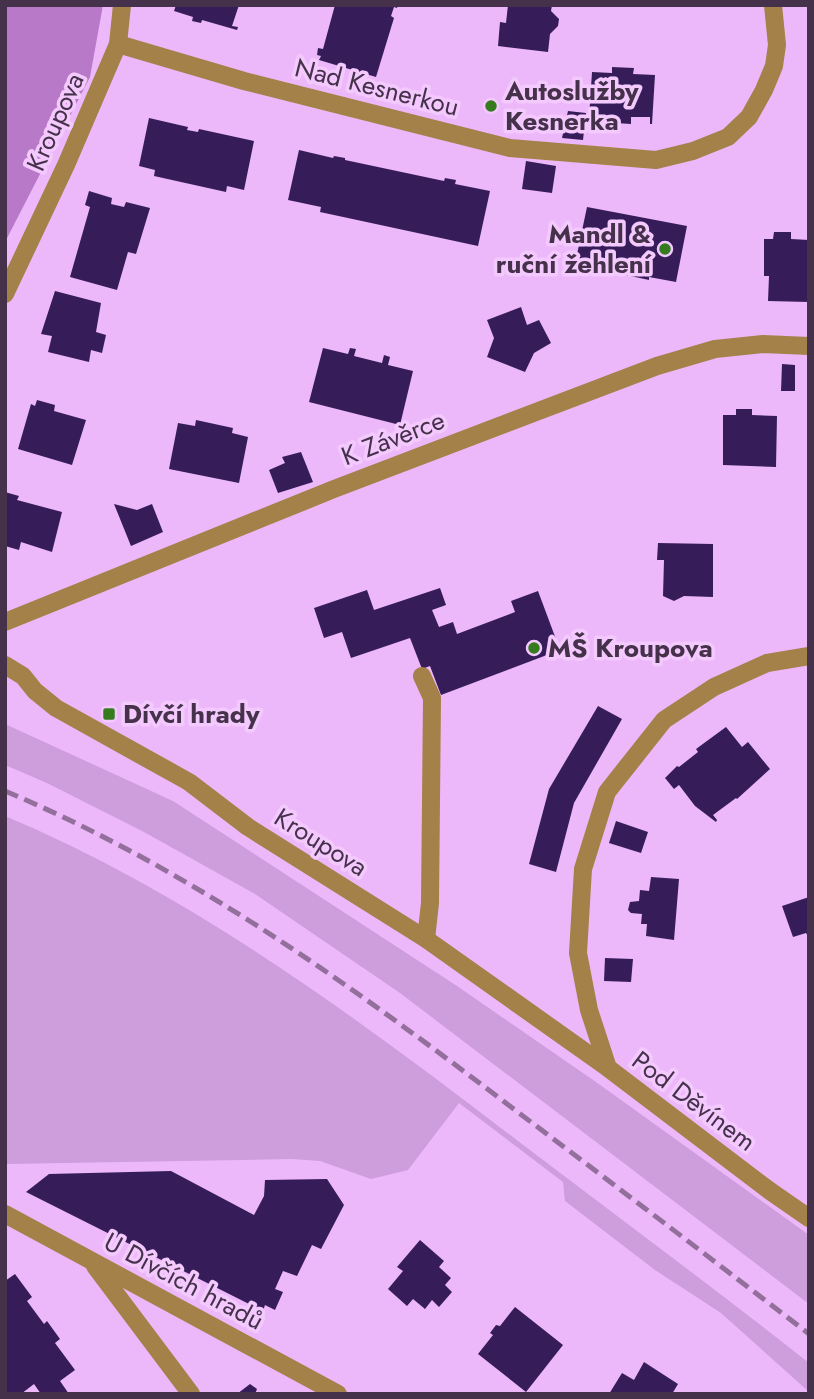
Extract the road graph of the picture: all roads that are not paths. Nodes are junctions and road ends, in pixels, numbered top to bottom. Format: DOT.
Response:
graph roads {
  1 [pos="122,5"];
  2 [pos="773,5"];
  3 [pos="118,44"];
  4 [pos="5,294"];
  5 [pos="809,346"];
  6 [pos="5,622"];
  7 [pos="809,656"];
  8 [pos="5,665"];
  9 [pos="422,676"];
  10 [pos="426,939"];
  11 [pos="608,1068"];
  12 [pos="5,1214"];
  13 [pos="809,1218"];
  14 [pos="91,1260"];
  15 [pos="191,1394"];
  16 [pos="338,1394"];
  1 -- 3 [label="street, Kroupova"];
  2 -- 3 [label="street, Nad Kesnerkou"];
  3 -- 4 [label="street, Kroupova"];
  5 -- 6 [label="street, K Závěrce"];
  7 -- 11 [label="street, Pod Děvínem"];
  8 -- 10 [label="street, Kroupova"];
  9 -- 10 [label="street"];
  10 -- 11 [label="street, Kroupova"];
  11 -- 13 [label="street, Pod Děvínem"];
  12 -- 14 [label="street, U Dívčích hradů"];
  14 -- 15 [label="street"];
  14 -- 16 [label="street, U Dívčích hradů"];
}
